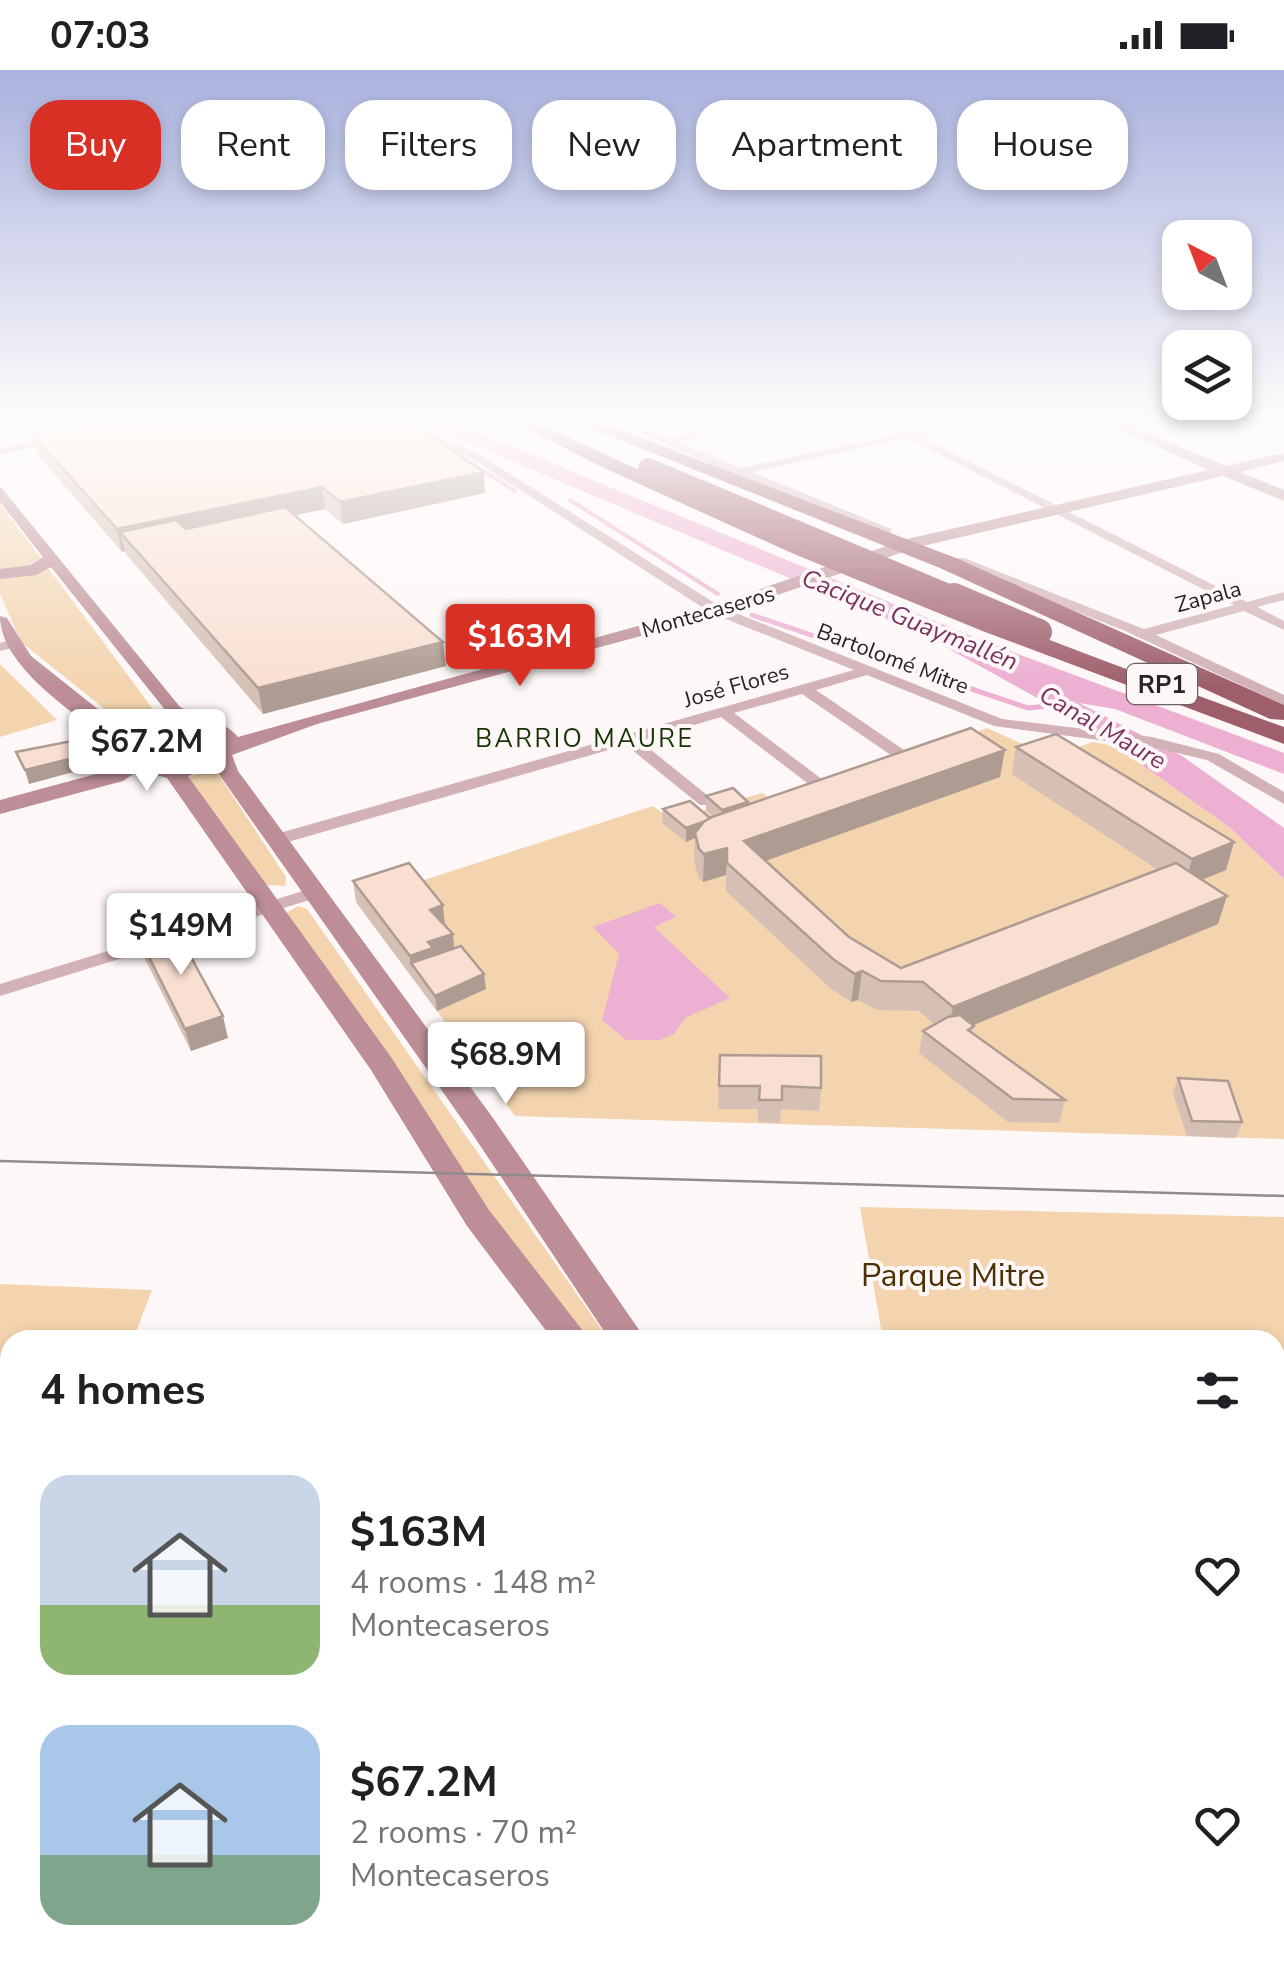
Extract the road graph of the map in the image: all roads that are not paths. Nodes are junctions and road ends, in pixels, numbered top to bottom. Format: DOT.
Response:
graph roads {
  1 [pos="14,509"];
  2 [pos="557,509"];
  3 [pos="697,509"];
  4 [pos="779,509"];
  5 [pos="815,509"];
  6 [pos="825,509"];
  7 [pos="1063,509"];
  8 [pos="1057,510"];
  9 [pos="909,544"];
  10 [pos="52,558"];
  11 [pos="0,574"];
  12 [pos="822,575"];
  13 [pos="1284,596"];
  14 [pos="1246,606"];
  15 [pos="716,610"];
  16 [pos="0,622"];
  17 [pos="1284,626"];
  18 [pos="1048,627"];
  19 [pos="1143,634"];
  20 [pos="5,646"];
  21 [pos="863,672"];
  22 [pos="1284,681"];
  23 [pos="805,689"];
  24 [pos="1256,689"];
  25 [pos="1284,701"];
  26 [pos="723,712"];
  27 [pos="1284,717"];
  28 [pos="310,720"];
  29 [pos="201,725"];
  30 [pos="1284,736"];
  31 [pos="628,739"];
  32 [pos="224,751"];
  33 [pos="136,755"];
  34 [pos="901,755"];
  35 [pos="173,770"];
  36 [pos="825,789"];
  37 [pos="1284,799"];
  38 [pos="706,802"];
  39 [pos="0,807"];
  40 [pos="275,840"];
  41 [pos="314,893"];
  42 [pos="273,906"];
  43 [pos="0,990"];
  44 [pos="566,1330"];
  45 [pos="622,1330"];
  1 -- 10 [label="main road"];
  2 -- 15 [label="street, Bartolomé Mitre"];
  3 -- 12 [label="highway"];
  4 -- 18 [label="highway, RP1, bridge"];
  5 -- 9 [label="highway"];
  6 -- 9 [label="street"];
  7 -- 8 [label="main road, Montecaseros"];
  8 -- 9 [label="main road, Montecaseros"];
  8 -- 14 [label="street"];
  9 -- 12 [label="main road, Montecaseros"];
  9 -- 19 [label="street"];
  9 -- 27 [label="highway"];
  10 -- 11 [label="main road"];
  10 -- 29 [label="main road"];
  12 -- 15 [label="main road, Montecaseros"];
  12 -- 30 [label="highway"];
  13 -- 14 [label="street, Zapala"];
  14 -- 17 [label="street"];
  14 -- 19 [label="street, Zapala"];
  15 -- 21 [label="street, Bartolomé Mitre"];
  15 -- 28 [label="main road, Montecaseros"];
  16 -- 20 [label="main road"];
  18 -- 27 [label="highway, RP1"];
  18 -- 30 [label="highway, RP1"];
  19 -- 24 [label="street"];
  20 -- 33 [label="main road"];
  21 -- 23 [label="street, José Flores"];
  21 -- 37 [label="street, Bartolomé Mitre"];
  22 -- 24 [label="street"];
  23 -- 26 [label="street, José Flores"];
  23 -- 34 [label="street"];
  24 -- 25 [label="street"];
  26 -- 31 [label="street, José Flores"];
  26 -- 36 [label="street"];
  28 -- 29 [label="main road, Montecaseros"];
  28 -- 32 [label="main road, Montecaseros"];
  29 -- 32 [label="main road"];
  29 -- 33 [label="main road, Montecaseros"];
  31 -- 38 [label="street"];
  31 -- 40 [label="street, José Flores"];
  32 -- 35 [label="main road, Montecaseros"];
  32 -- 40 [label="main road"];
  33 -- 35 [label="main road"];
  33 -- 39 [label="main road"];
  35 -- 42 [label="main road"];
  40 -- 41 [label="main road"];
  41 -- 42 [label="street"];
  41 -- 45 [label="main road"];
  42 -- 43 [label="street"];
  42 -- 44 [label="main road"];
}
